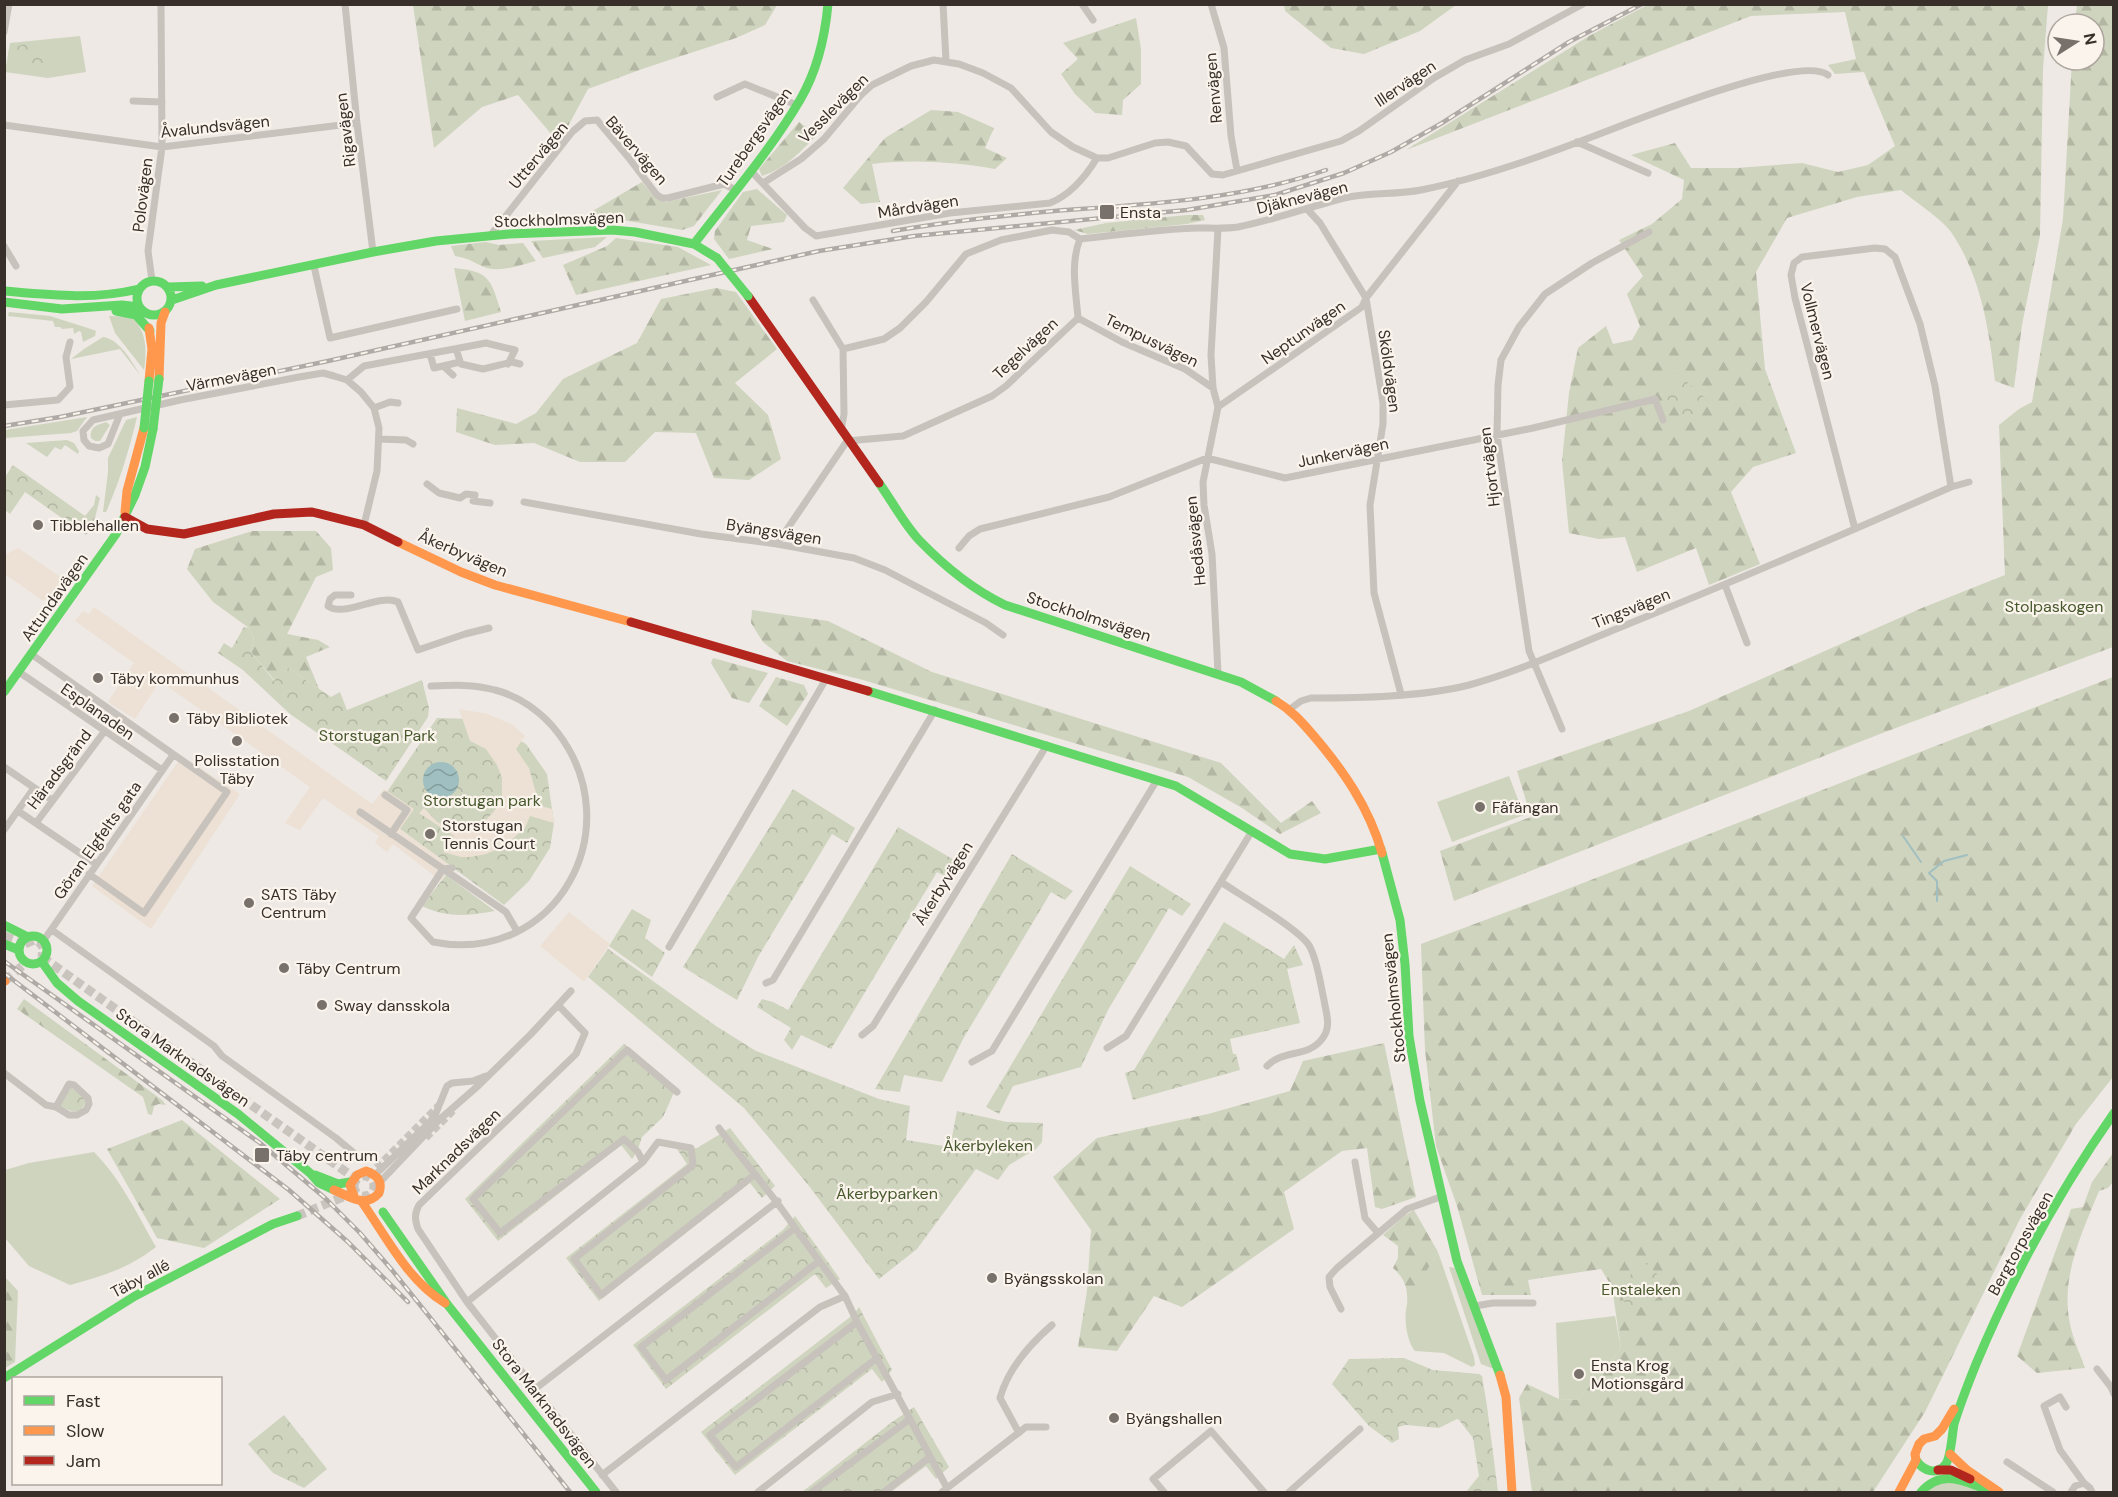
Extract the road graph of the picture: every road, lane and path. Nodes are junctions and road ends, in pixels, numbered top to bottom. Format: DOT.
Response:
graph roads {
  1 [pos="9,4"];
  2 [pos="161,4"];
  3 [pos="345,4"];
  4 [pos="828,4"];
  5 [pos="943,4"];
  6 [pos="1082,4"];
  7 [pos="1211,4"];
  8 [pos="1583,4"];
  9 [pos="1094,20"];
  10 [pos="4,32"];
  11 [pos="946,61"];
  12 [pos="1828,75"];
  13 [pos="717,97"];
  14 [pos="133,101"];
  15 [pos="162,102"];
  16 [pos="797,105"];
  17 [pos="585,121"];
  18 [pos="357,123"];
  19 [pos="4,125"];
  20 [pos="1578,142"];
  21 [pos="162,147"];
  22 [pos="1097,158"];
  23 [pos="1237,170"];
  24 [pos="751,171"];
  25 [pos="1648,173"];
  26 [pos="1458,181"];
  27 [pos="763,183"];
  28 [pos="736,190"];
  29 [pos="1307,209"];
  30 [pos="1218,229"];
  31 [pos="1649,232"];
  32 [pos="489,236"];
  33 [pos="1080,239"];
  34 [pos="694,244"];
  35 [pos="4,246"];
  36 [pos="373,252"];
  37 [pos="16,266"];
  38 [pos="314,266"];
  39 [pos="152,280"];
  40 [pos="216,285"];
  41 [pos="168,287"];
  42 [pos="139,289"];
  43 [pos="4,291"];
  44 [pos="1366,298"];
  45 [pos="172,300"];
  46 [pos="813,300"];
  47 [pos="4,302"];
  48 [pos="139,307"];
  49 [pos="83,309"];
  50 [pos="457,309"];
  51 [pos="165,312"];
  52 [pos="147,314"];
  53 [pos="1078,318"];
  54 [pos="150,332"];
  55 [pos="70,342"];
  56 [pos="456,349"];
  57 [pos="843,349"];
  58 [pos="430,354"];
  59 [pos="460,362"];
  60 [pos="508,364"];
  61 [pos="520,364"];
  62 [pos="443,366"];
  63 [pos="453,375"];
  64 [pos="154,380"];
  65 [pos="347,380"];
  66 [pos="1213,388"];
  67 [pos="398,403"];
  68 [pos="4,405"];
  69 [pos="1218,407"];
  70 [pos="374,408"];
  71 [pos="120,414"];
  72 [pos="1663,420"];
  73 [pos="841,431"];
  74 [pos="1497,435"];
  75 [pos="379,439"];
  76 [pos="848,441"];
  77 [pos="412,444"];
  78 [pos="1207,458"];
  79 [pos="1377,459"];
  80 [pos="1969,482"];
  81 [pos="427,484"];
  82 [pos="1951,487"];
  83 [pos="525,502"];
  84 [pos="490,503"];
  85 [pos="125,517"];
  86 [pos="364,525"];
  87 [pos="1855,529"];
  88 [pos="777,544"];
  89 [pos="958,548"];
  90 [pos="1725,585"];
  91 [pos="351,595"];
  92 [pos="489,628"];
  93 [pos="1003,635"];
  94 [pos="1748,643"];
  95 [pos="32,654"];
  96 [pos="1533,662"];
  97 [pos="19,672"];
  98 [pos="1218,673"];
  99 [pos="826,679"];
  100 [pos="431,686"];
  101 [pos="4,692"];
  102 [pos="1401,694"];
  103 [pos="1290,709"];
  104 [pos="935,710"];
  105 [pos="1562,729"];
  106 [pos="104,732"];
  107 [pos="1047,745"];
  108 [pos="173,755"];
  109 [pos="4,767"];
  110 [pos="162,770"];
  111 [pos="1157,780"];
  112 [pos="34,788"];
  113 [pos="385,795"];
  114 [pos="52,800"];
  115 [pos="18,811"];
  116 [pos="360,812"];
  117 [pos="36,823"];
  118 [pos="4,830"];
  119 [pos="1252,831"];
  120 [pos="391,834"];
  121 [pos="1381,849"];
  122 [pos="96,864"];
  123 [pos="452,868"];
  124 [pos="443,869"];
  125 [pos="90,874"];
  126 [pos="1221,882"];
  127 [pos="4,925"];
  128 [pos="52,930"];
  129 [pos="517,931"];
  130 [pos="28,937"];
  131 [pos="44,940"];
  132 [pos="4,944"];
  133 [pos="669,947"];
  134 [pos="19,950"];
  135 [pos="42,962"];
  136 [pos="766,983"];
  137 [pos="571,991"];
  138 [pos="558,1005"];
  139 [pos="862,1035"];
  140 [pos="1107,1048"];
  141 [pos="972,1062"];
  142 [pos="1267,1066"];
  143 [pos="4,1073"];
  144 [pos="488,1075"];
  145 [pos="459,1083"];
  146 [pos="677,1092"];
  147 [pos="461,1102"];
  148 [pos="56,1107"];
  149 [pos="2114,1113"];
  150 [pos="719,1128"];
  151 [pos="361,1159"];
  152 [pos="643,1162"];
  153 [pos="1355,1162"];
  154 [pos="310,1173"];
  155 [pos="754,1175"];
  156 [pos="377,1178"];
  157 [pos="350,1182"];
  158 [pos="378,1195"];
  159 [pos="1443,1196"];
  160 [pos="359,1201"];
  161 [pos="778,1201"];
  162 [pos="383,1212"];
  163 [pos="297,1216"];
  164 [pos="795,1228"];
  165 [pos="1378,1233"];
  166 [pos="819,1261"];
  167 [pos="845,1296"];
  168 [pos="467,1302"];
  169 [pos="1533,1303"];
  170 [pos="447,1304"];
  171 [pos="1475,1306"];
  172 [pos="1341,1309"];
  173 [pos="857,1322"];
  174 [pos="1052,1324"];
  175 [pos="877,1358"];
  176 [pos="2097,1369"];
  177 [pos="4,1378"];
  178 [pos="535,1389"];
  179 [pos="1964,1393"];
  180 [pos="898,1394"];
  181 [pos="2114,1394"];
  182 [pos="2066,1407"];
  183 [pos="910,1419"];
  184 [pos="1046,1427"];
  185 [pos="1360,1430"];
  186 [pos="1019,1432"];
  187 [pos="1935,1436"];
  188 [pos="1950,1451"];
  189 [pos="930,1457"];
  190 [pos="1916,1460"];
  191 [pos="2007,1462"];
  192 [pos="1935,1470"];
  193 [pos="602,1475"];
  194 [pos="2084,1483"];
  195 [pos="945,1490"];
  196 [pos="596,1492"];
  197 [pos="616,1492"];
  198 [pos="758,1492"];
  199 [pos="812,1492"];
  200 [pos="884,1492"];
  201 [pos="1164,1492"];
  202 [pos="1264,1492"];
  203 [pos="1289,1492"];
  204 [pos="1512,1492"];
  205 [pos="1899,1492"];
  206 [pos="1919,1492"];
  207 [pos="1997,1492"];
  208 [pos="2054,1492"];
  209 [pos="2071,1492"];
  210 [pos="2092,1492"];
  1 -- 10 [label="street"];
  2 -- 15 [label="street, Polovägen"];
  3 -- 18 [label="street, Rigavägen"];
  4 -- 16 [label="street, Turebergsvägen"];
  5 -- 11 [label="street"];
  6 -- 9 [label="street"];
  7 -- 23 [label="street, Renvägen"];
  8 -- 23 [label="street, Illervägen"];
  11 -- 22 [label="street, Vesslevägen"];
  11 -- 27 [label="street, Vesslevägen"];
  12 -- 20 [label="street, Djäknevägen"];
  13 -- 16 [label="street"];
  14 -- 15 [label="street"];
  15 -- 21 [label="street, Polovägen"];
  16 -- 24 [label="street, Turebergsvägen"];
  17 -- 28 [label="street, Bävervägen"];
  17 -- 32 [label="street, Uttervägen"];
  18 -- 21 [label="street, Åvalundsvägen"];
  18 -- 36 [label="street, Rigavägen"];
  19 -- 21 [label="street, Åvalundsvägen"];
  20 -- 25 [label="street"];
  20 -- 26 [label="street, Djäknevägen"];
  21 -- 39 [label="street, Polovägen"];
  22 -- 23 [label="street"];
  22 -- 27 [label="street, Mårdvägen"];
  24 -- 27 [label="street, Mårdvägen"];
  24 -- 28 [label="street, Turebergsvägen"];
  26 -- 29 [label="street, Djäknevägen"];
  26 -- 44 [label="street, Neptunvägen"];
  28 -- 34 [label="street, Turebergsvägen"];
  29 -- 30 [label="street, Djäknevägen"];
  29 -- 44 [label="street, Sköldvägen"];
  30 -- 33 [label="street, Djäknevägen"];
  30 -- 66 [label="street, Hedåsvägen"];
  31 -- 74 [label="street, Hjortvägen"];
  32 -- 34 [label="street, Stockholmsvägen"];
  32 -- 36 [label="street, Stockholmsvägen"];
  33 -- 53 [label="street, Tegelvägen"];
  33 -- 57 [label="street, Djäknevägen"];
  34 -- 73 [label="street, Stockholmsvägen, bridge"];
  35 -- 37 [label="street"];
  36 -- 38 [label="street, Stockholmsvägen"];
  38 -- 40 [label="street, Stockholmsvägen"];
  38 -- 50 [label="street"];
  39 -- 41 [label="street"];
  39 -- 42 [label="street"];
  40 -- 41 [label="street, Stockholmsvägen"];
  40 -- 45 [label="street, Stockholmsvägen"];
  41 -- 45 [label="street"];
  42 -- 43 [label="street"];
  42 -- 48 [label="street"];
  44 -- 69 [label="street, Neptunvägen"];
  44 -- 79 [label="street, Sköldvägen"];
  45 -- 51 [label="street"];
  46 -- 57 [label="street"];
  47 -- 49 [label="street"];
  48 -- 49 [label="street"];
  48 -- 52 [label="street"];
  49 -- 54 [label="street"];
  51 -- 52 [label="street"];
  51 -- 64 [label="street, Attundavägen"];
  52 -- 54 [label="street, Attundavägen"];
  53 -- 66 [label="street, Tempusvägen"];
  53 -- 76 [label="street, Tegelvägen"];
  54 -- 64 [label="street, Attundavägen"];
  55 -- 68 [label="street"];
  56 -- 58 [label="street"];
  56 -- 59 [label="street"];
  56 -- 60 [label="street"];
  57 -- 73 [label="street"];
  58 -- 62 [label="street"];
  58 -- 65 [label="street"];
  59 -- 60 [label="street"];
  59 -- 62 [label="street"];
  60 -- 61 [label="street"];
  62 -- 63 [label="street"];
  64 -- 85 [label="street, Attundavägen, bridge"];
  65 -- 70 [label="street"];
  65 -- 71 [label="street, Värmevägen"];
  66 -- 69 [label="street, Hedåsvägen"];
  67 -- 70 [label="street"];
  69 -- 78 [label="street, Hedåsvägen"];
  70 -- 75 [label="street"];
  71 -- 71 [label="street, Värmevägen"];
  72 -- 74 [label="street, Junkervägen"];
  73 -- 76 [label="street, Stockholmsvägen"];
  74 -- 79 [label="street, Junkervägen"];
  74 -- 96 [label="street, Hjortvägen"];
  75 -- 77 [label="street"];
  75 -- 86 [label="street"];
  76 -- 88 [label="street"];
  76 -- 98 [label="street, Stockholmsvägen"];
  78 -- 79 [label="street, Junkervägen"];
  78 -- 89 [label="street"];
  78 -- 98 [label="street, Hedåsvägen"];
  79 -- 102 [label="street, Sköldvägen"];
  80 -- 82 [label="street, Tingsvägen"];
  81 -- 84 [label="street"];
  82 -- 87 [label="street, Tingsvägen"];
  82 -- 87 [label="street, Vollmervägen"];
  83 -- 88 [label="street, Byängsvägen"];
  85 -- 86 [label="street, Åkerbyvägen"];
  85 -- 95 [label="street, Attundavägen"];
  86 -- 99 [label="street, Åkerbyvägen"];
  87 -- 90 [label="street, Tingsvägen"];
  88 -- 93 [label="street, Byängsvägen"];
  90 -- 94 [label="street"];
  90 -- 96 [label="street, Tingsvägen"];
  91 -- 92 [label="street"];
  95 -- 97 [label="street, Attundavägen"];
  95 -- 108 [label="street, Esplanaden"];
  96 -- 102 [label="street, Tingsvägen"];
  96 -- 105 [label="street, Hjortvägen"];
  97 -- 101 [label="street, Attundavägen"];
  97 -- 106 [label="street, Esplanaden"];
  98 -- 103 [label="street, Stockholmsvägen"];
  99 -- 104 [label="street, Åkerbyvägen"];
  99 -- 133 [label="street"];
  100 -- 129 [label="street"];
  102 -- 103 [label="street, Tingsvägen"];
  103 -- 121 [label="street, Stockholmsvägen"];
  104 -- 107 [label="street, Åkerbyvägen"];
  104 -- 136 [label="street"];
  106 -- 110 [label="street, Esplanaden"];
  106 -- 114 [label="street, Häradsgränd"];
  107 -- 111 [label="street, Åkerbyvägen"];
  107 -- 139 [label="street, Åkerbyvägen"];
  108 -- 110 [label="street, Göran Elgfelts gata"];
  108 -- 125 [label="street, Esplanaden"];
  109 -- 112 [label="street"];
  110 -- 122 [label="street, Göran Elgfelts gata"];
  111 -- 119 [label="street, Åkerbyvägen"];
  111 -- 141 [label="street"];
  112 -- 114 [label="street"];
  112 -- 115 [label="street, Häradsgränd"];
  113 -- 120 [label="street"];
  114 -- 117 [label="street, Häradsgränd"];
  115 -- 117 [label="street"];
  115 -- 118 [label="street, Häradsgränd"];
  116 -- 120 [label="street"];
  117 -- 122 [label="street"];
  119 -- 121 [label="street, Åkerbyvägen"];
  119 -- 126 [label="street"];
  120 -- 124 [label="street"];
  121 -- 159 [label="street, Stockholmsvägen"];
  122 -- 125 [label="street, Göran Elgfelts gata"];
  123 -- 124 [label="street"];
  124 -- 129 [label="street"];
  124 -- 129 [label="street"];
  125 -- 128 [label="street, Göran Elgfelts gata"];
  126 -- 140 [label="street"];
  126 -- 142 [label="street"];
  127 -- 130 [label="street"];
  128 -- 131 [label="street, Göran Elgfelts gata"];
  128 -- 151 [label="street"];
  130 -- 131 [label="street"];
  130 -- 134 [label="street"];
  131 -- 135 [label="street"];
  132 -- 134 [label="street"];
  134 -- 135 [label="street"];
  135 -- 154 [label="street, Stora Marknadsvägen"];
  137 -- 138 [label="street"];
  138 -- 144 [label="street"];
  138 -- 168 [label="street, Marknadsvägen"];
  143 -- 148 [label="street"];
  144 -- 145 [label="street"];
  144 -- 147 [label="street"];
  145 -- 147 [label="street"];
  145 -- 156 [label="street"];
  146 -- 152 [label="street"];
  147 -- 156 [label="street"];
  148 -- 148 [label="street"];
  149 -- 179 [label="street, Bergtorpsvägen"];
  150 -- 155 [label="street"];
  152 -- 155 [label="street"];
  152 -- 168 [label="street"];
  153 -- 165 [label="street"];
  154 -- 157 [label="street, Stora Marknadsvägen"];
  154 -- 160 [label="street, Stora Marknadsvägen"];
  155 -- 161 [label="street"];
  156 -- 157 [label="street"];
  156 -- 158 [label="street"];
  157 -- 160 [label="street"];
  158 -- 160 [label="street"];
  158 -- 170 [label="street, Stora Marknadsvägen"];
  159 -- 165 [label="street"];
  159 -- 171 [label="street, Stockholmsvägen"];
  160 -- 170 [label="street, Stora Marknadsvägen"];
  161 -- 164 [label="street"];
  161 -- 178 [label="street"];
  162 -- 170 [label="street, Stora Marknadsvägen"];
  163 -- 177 [label="street, Täby allé"];
  164 -- 166 [label="street"];
  164 -- 166 [label="street"];
  165 -- 172 [label="street"];
  166 -- 167 [label="street"];
  167 -- 173 [label="street"];
  167 -- 193 [label="street"];
  168 -- 178 [label="street, Marknadsvägen"];
  169 -- 171 [label="street"];
  170 -- 196 [label="street, Stora Marknadsvägen"];
  171 -- 204 [label="street, Stockholmsvägen"];
  173 -- 175 [label="street"];
  173 -- 175 [label="street"];
  174 -- 186 [label="street"];
  175 -- 180 [label="street"];
  176 -- 181 [label="street"];
  178 -- 193 [label="street, Marknadsvägen"];
  179 -- 187 [label="street, Bergtorpsvägen"];
  179 -- 188 [label="street, Bergtorpsvägen"];
  180 -- 183 [label="street"];
  180 -- 198 [label="street"];
  182 -- 194 [label="street"];
  183 -- 189 [label="street"];
  183 -- 199 [label="street"];
  184 -- 186 [label="street"];
  185 -- 203 [label="street"];
  186 -- 195 [label="street"];
  187 -- 188 [label="street"];
  187 -- 190 [label="street, Bergtorpsvägen"];
  188 -- 192 [label="street, Bergtorpsvägen"];
  188 -- 207 [label="street"];
  189 -- 195 [label="street"];
  189 -- 200 [label="street"];
  190 -- 192 [label="street"];
  190 -- 205 [label="street, Bergtorpsvägen"];
  191 -- 208 [label="street"];
  192 -- 206 [label="street, Bergtorpsvägen"];
  192 -- 207 [label="street"];
  193 -- 197 [label="street, Marknadsvägen"];
  194 -- 209 [label="street"];
  194 -- 210 [label="street"];
  201 -- 202 [label="street"];
  206 -- 207 [label="street"];
}
